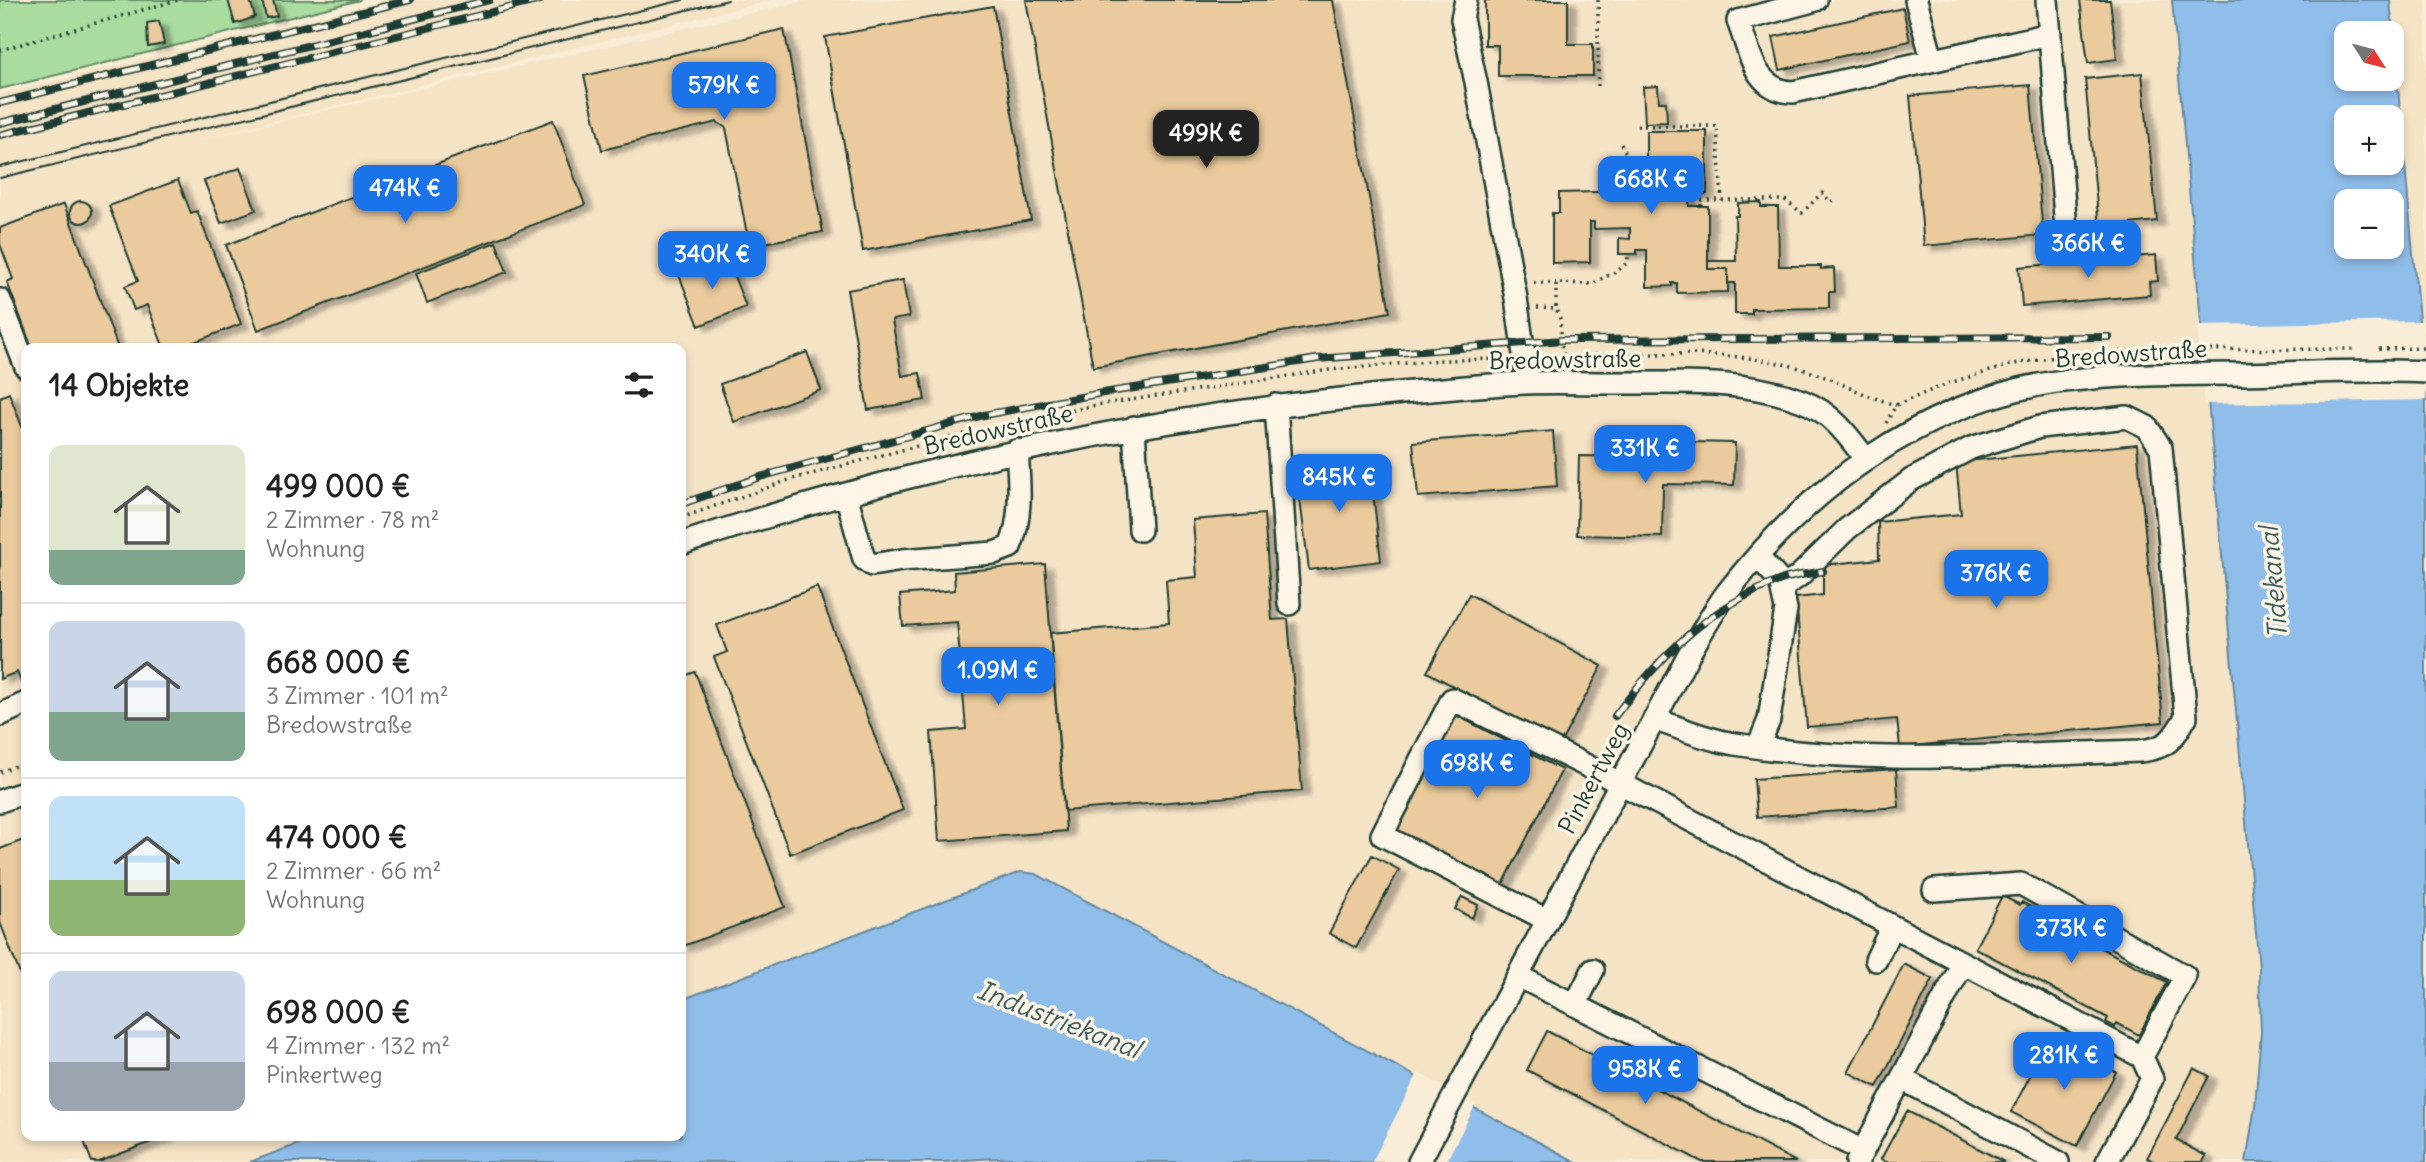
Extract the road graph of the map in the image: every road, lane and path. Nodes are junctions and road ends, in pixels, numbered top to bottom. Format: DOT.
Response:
graph roads {
  1 [pos="177,0"];
  2 [pos="1466,0"];
  3 [pos="1598,0"];
  4 [pos="1816,0"];
  5 [pos="1916,0"];
  6 [pos="2047,0"];
  7 [pos="2050,34"];
  8 [pos="0,50"];
  9 [pos="1932,59"];
  10 [pos="1598,90"];
  11 [pos="1636,126"];
  12 [pos="1621,144"];
  13 [pos="1638,169"];
  14 [pos="1835,199"];
  15 [pos="1722,201"];
  16 [pos="1701,206"];
  17 [pos="2067,253"];
  18 [pos="1628,254"];
  19 [pos="0,300"];
  20 [pos="1518,308"];
  21 [pos="1556,309"];
  22 [pos="2426,348"];
  23 [pos="2358,349"];
  24 [pos="2371,349"];
  25 [pos="2180,351"];
  26 [pos="21,354"];
  27 [pos="1563,356"];
  28 [pos="2426,372"];
  29 [pos="1528,383"];
  30 [pos="1276,405"];
  31 [pos="1896,405"];
  32 [pos="1134,427"];
  33 [pos="1017,450"];
  34 [pos="1865,458"];
  35 [pos="846,494"];
  36 [pos="1140,530"];
  37 [pos="686,542"];
  38 [pos="1758,557"];
  39 [pos="1782,588"];
  40 [pos="1289,604"];
  41 [pos="21,705"];
  42 [pos="0,715"];
  43 [pos="1654,719"];
  44 [pos="1758,747"];
  45 [pos="21,763"];
  46 [pos="0,772"];
  47 [pos="1620,783"];
  48 [pos="21,794"];
  49 [pos="0,801"];
  50 [pos="1934,890"];
  51 [pos="1548,920"];
  52 [pos="1892,926"];
  53 [pos="1876,960"];
  54 [pos="1963,963"];
  55 [pos="1593,970"];
  56 [pos="1518,976"];
  57 [pos="1575,1005"];
  58 [pos="2143,1057"];
  59 [pos="1902,1079"];
  60 [pos="1860,1156"];
  61 [pos="1419,1162"];
  62 [pos="2058,1162"];
  63 [pos="2107,1162"];
  1 -- 8 [label="path"];
  2 -- 20 [label="street"];
  3 -- 10 [label="path"];
  4 -- 9 [label="street"];
  5 -- 9 [label="street"];
  6 -- 7 [label="street"];
  7 -- 9 [label="street"];
  7 -- 17 [label="street"];
  11 -- 15 [label="path"];
  12 -- 13 [label="path"];
  14 -- 15 [label="path"];
  15 -- 16 [label="path"];
  18 -- 21 [label="path"];
  19 -- 26 [label="street"];
  20 -- 21 [label="path"];
  20 -- 29 [label="street"];
  21 -- 27 [label="path"];
  22 -- 24 [label="path"];
  23 -- 25 [label="path"];
  27 -- 29 [label="path"];
  27 -- 31 [label="path"];
  28 -- 34 [label="street, Bredowstraße"];
  29 -- 30 [label="street, Bredowstraße"];
  29 -- 34 [label="street, Bredowstraße"];
  30 -- 32 [label="street, Bredowstraße"];
  30 -- 40 [label="street"];
  32 -- 33 [label="street, Bredowstraße"];
  32 -- 36 [label="street"];
  33 -- 35 [label="street, Bredowstraße"];
  33 -- 35 [label="street"];
  34 -- 38 [label="street, Pinkertweg"];
  35 -- 37 [label="street, Bredowstraße"];
  38 -- 39 [label="street"];
  38 -- 43 [label="street, Pinkertweg"];
  39 -- 44 [label="street"];
  39 -- 44 [label="street"];
  41 -- 42 [label="street"];
  43 -- 44 [label="street"];
  43 -- 47 [label="street, Pinkertweg"];
  45 -- 46 [label="path"];
  47 -- 51 [label="street, Pinkertweg"];
  47 -- 51 [label="street"];
  47 -- 52 [label="street"];
  48 -- 49 [label="street"];
  50 -- 58 [label="street"];
  51 -- 56 [label="street, Pinkertweg"];
  52 -- 53 [label="street"];
  52 -- 54 [label="street"];
  54 -- 58 [label="street"];
  54 -- 59 [label="street"];
  55 -- 57 [label="street"];
  56 -- 57 [label="street"];
  56 -- 61 [label="street, Pinkertweg"];
  57 -- 60 [label="street"];
  58 -- 63 [label="street"];
  59 -- 60 [label="street"];
  59 -- 62 [label="street"];
}
